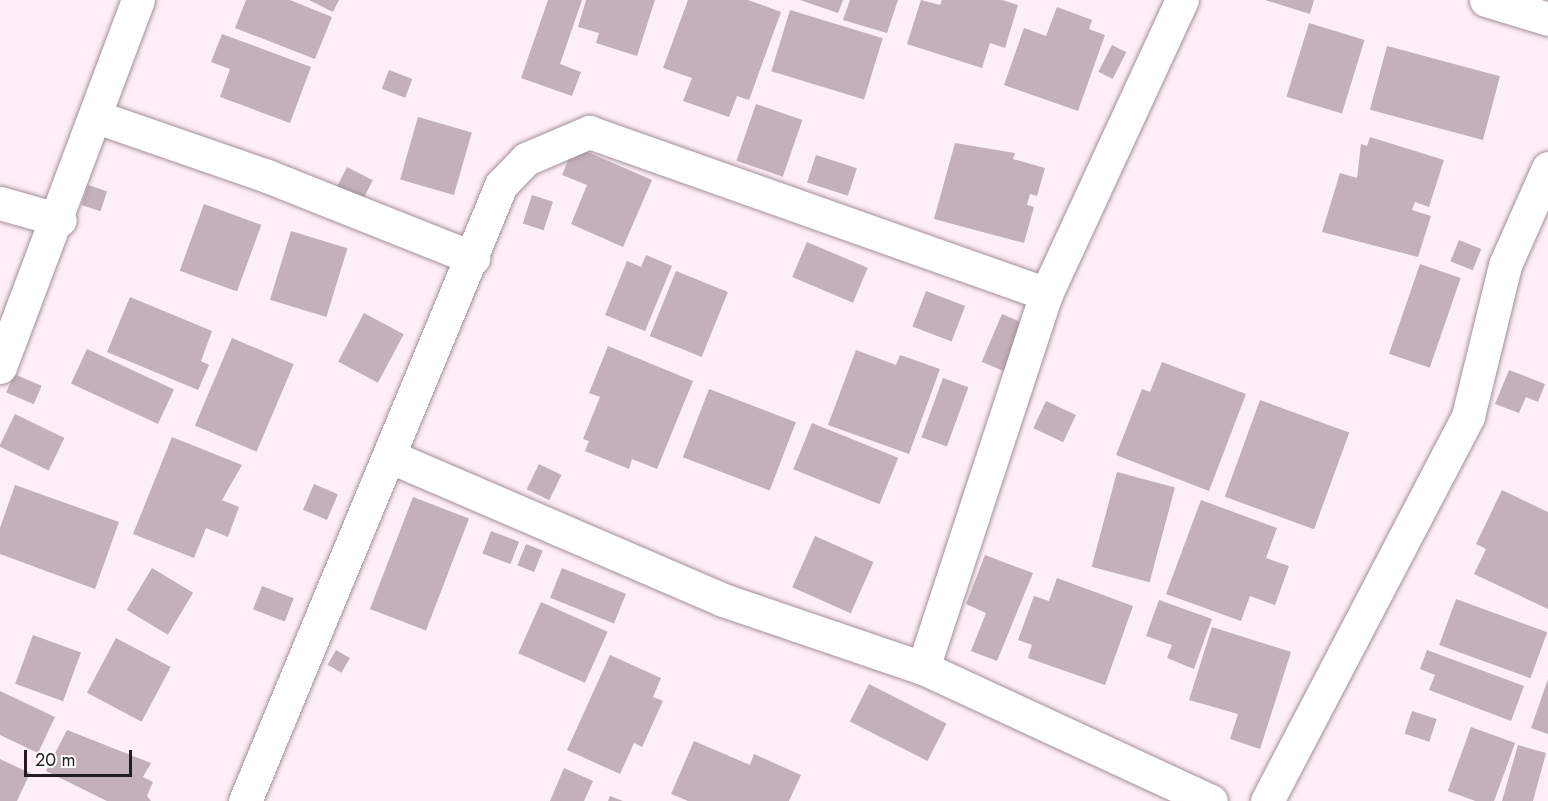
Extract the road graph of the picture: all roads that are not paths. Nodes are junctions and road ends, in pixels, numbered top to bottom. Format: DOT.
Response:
graph roads {
  1 [pos="138,0"];
  2 [pos="1182,0"];
  3 [pos="1486,0"];
  4 [pos="1548,19"];
  5 [pos="98,117"];
  6 [pos="1548,168"];
  7 [pos="0,203"];
  8 [pos="60,220"];
  9 [pos="473,258"];
  10 [pos="1046,294"];
  11 [pos="0,368"];
  12 [pos="389,456"];
  13 [pos="923,668"];
  14 [pos="245,801"];
  15 [pos="1211,801"];
  16 [pos="1267,801"];
  1 -- 5 [label="street"];
  2 -- 10 [label="street"];
  3 -- 4 [label="street"];
  5 -- 8 [label="street"];
  5 -- 9 [label="street"];
  6 -- 16 [label="street"];
  7 -- 8 [label="street"];
  8 -- 11 [label="street"];
  9 -- 10 [label="street"];
  9 -- 12 [label="street"];
  10 -- 13 [label="street"];
  12 -- 13 [label="street"];
  12 -- 14 [label="street"];
  13 -- 15 [label="street"];
}
